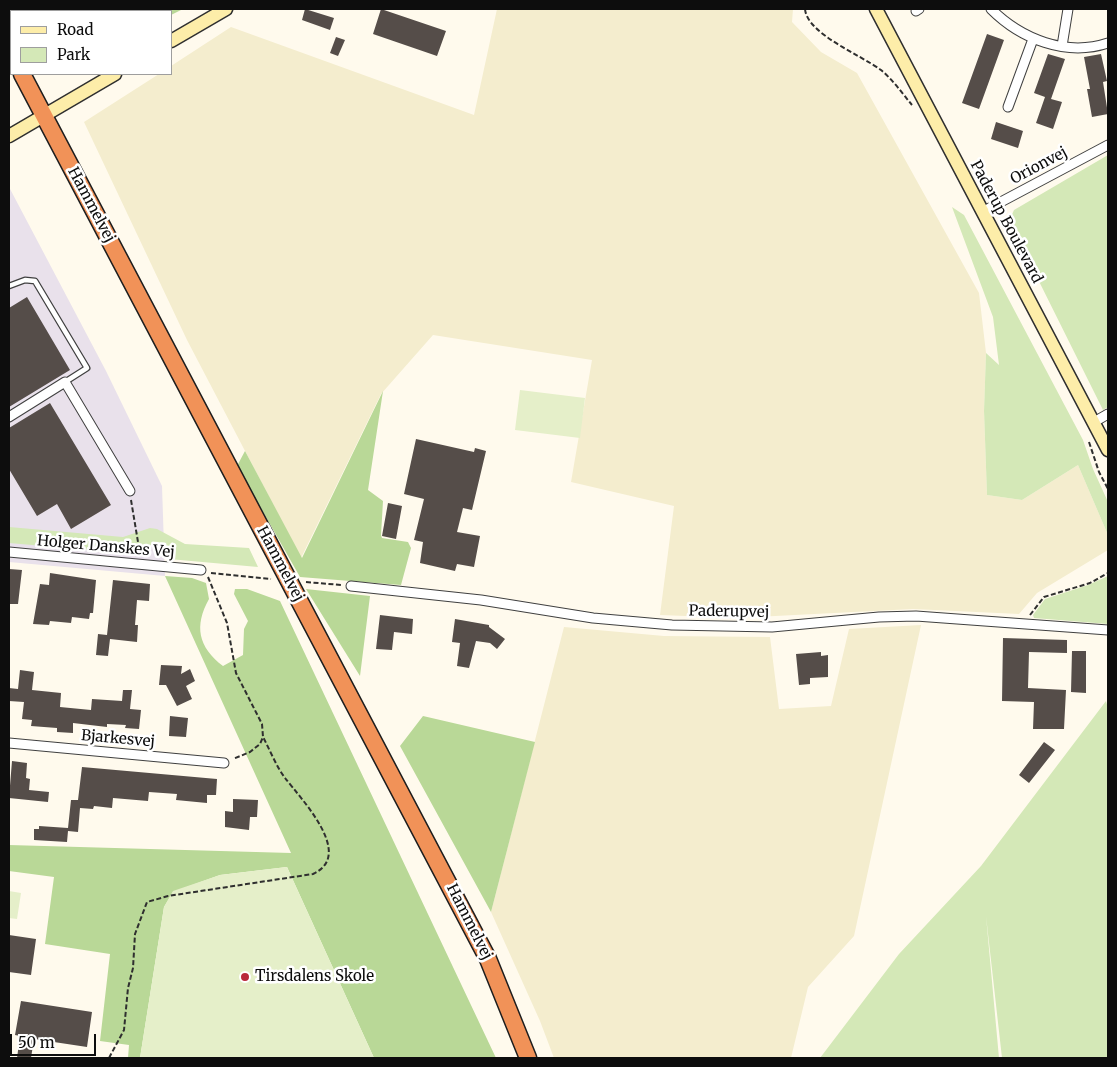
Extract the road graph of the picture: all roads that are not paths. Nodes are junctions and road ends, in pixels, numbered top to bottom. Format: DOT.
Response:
graph roads {
  1 [pos="226,9"];
  2 [pos="876,9"];
  3 [pos="991,9"];
  4 [pos="1068,9"];
  5 [pos="1033,39"];
  6 [pos="172,40"];
  7 [pos="1108,43"];
  8 [pos="1062,46"];
  9 [pos="23,75"];
  10 [pos="113,75"];
  11 [pos="1008,107"];
  12 [pos="44,116"];
  13 [pos="9,136"];
  14 [pos="1108,145"];
  15 [pos="982,212"];
  16 [pos="9,286"];
  17 [pos="65,382"];
  18 [pos="1108,414"];
  19 [pos="9,417"];
  20 [pos="1094,422"];
  21 [pos="1108,450"];
  22 [pos="130,491"];
  23 [pos="9,552"];
  24 [pos="204,571"];
  25 [pos="351,586"];
  26 [pos="1108,630"];
  27 [pos="9,743"];
  28 [pos="224,763"];
  29 [pos="528,1058"];
  1 -- 6 [label="street"];
  2 -- 15 [label="street, Paderup Boulevard"];
  3 -- 5 [label="street"];
  4 -- 8 [label="street"];
  5 -- 8 [label="street"];
  5 -- 11 [label="street"];
  7 -- 8 [label="street"];
  9 -- 12 [label="highway, Hammelvej"];
  10 -- 12 [label="street"];
  12 -- 13 [label="street"];
  12 -- 29 [label="highway, Hammelvej"];
  14 -- 15 [label="street, Orionvej"];
  15 -- 20 [label="street, Paderup Boulevard"];
  16 -- 17 [label="lane"];
  17 -- 19 [label="street"];
  17 -- 22 [label="street"];
  18 -- 20 [label="street"];
  20 -- 21 [label="street, Paderup Boulevard"];
  23 -- 24 [label="street, Holger Danskes Vej"];
  25 -- 26 [label="street, Paderupvej"];
  27 -- 28 [label="street, Bjarkesvej"];
}
